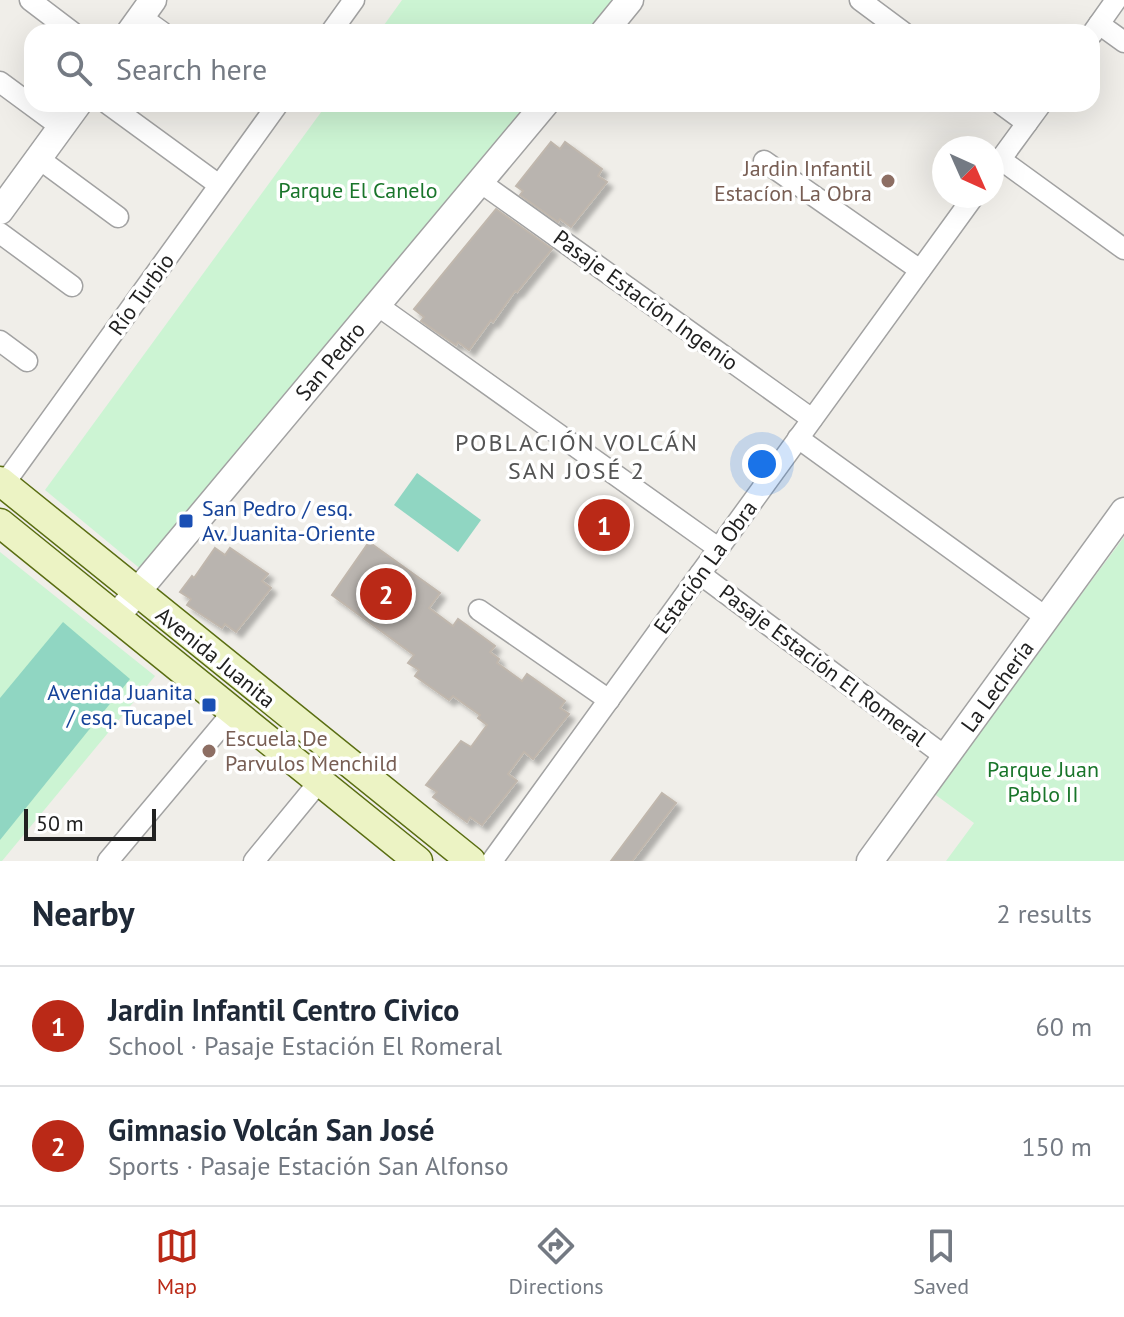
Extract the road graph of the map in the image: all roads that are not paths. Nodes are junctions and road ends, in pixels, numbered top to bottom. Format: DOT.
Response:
graph roads {
  1 [pos="30,0"];
  2 [pos="354,0"];
  3 [pos="630,0"];
  4 [pos="860,0"];
  5 [pos="1116,0"];
  6 [pos="62,24"];
  7 [pos="337,24"];
  8 [pos="610,24"];
  9 [pos="892,24"];
  10 [pos="1099,24"];
  11 [pos="1100,31"];
  12 [pos="1124,42"];
  13 [pos="0,82"];
  14 [pos="24,100"];
  15 [pos="41,112"];
  16 [pos="72,112"];
  17 [pos="119,112"];
  18 [pos="272,112"];
  19 [pos="538,112"];
  20 [pos="1012,112"];
  21 [pos="1035,112"];
  22 [pos="1027,123"];
  23 [pos="61,127"];
  24 [pos="1004,154"];
  25 [pos="38,158"];
  26 [pos="764,161"];
  27 [pos="1004,170"];
  28 [pos="480,182"];
  29 [pos="219,185"];
  30 [pos="965,208"];
  31 [pos="0,211"];
  32 [pos="118,217"];
  33 [pos="0,233"];
  34 [pos="1124,249"];
  35 [pos="920,270"];
  36 [pos="72,286"];
  37 [pos="377,305"];
  38 [pos="0,341"];
  39 [pos="27,361"];
  40 [pos="812,419"];
  41 [pos="798,438"];
  42 [pos="2,482"];
  43 [pos="1124,511"];
  44 [pos="0,523"];
  45 [pos="718,548"];
  46 [pos="700,574"];
  47 [pos="137,594"];
  48 [pos="479,610"];
  49 [pos="116,617"];
  50 [pos="1047,618"];
  51 [pos="609,700"];
  52 [pos="233,712"];
  53 [pos="946,757"];
  54 [pos="319,782"];
  55 [pos="431,829"];
  56 [pos="410,859"];
  57 [pos="108,861"];
  58 [pos="254,861"];
  59 [pos="471,861"];
  60 [pos="492,861"];
  61 [pos="870,861"];
  1 -- 6 [label="street"];
  2 -- 7 [label="street"];
  3 -- 8 [label="street"];
  4 -- 9 [label="street"];
  5 -- 10 [label="street"];
  11 -- 12 [label="street"];
  13 -- 14 [label="street"];
  15 -- 23 [label="street"];
  16 -- 23 [label="street"];
  17 -- 29 [label="street"];
  18 -- 29 [label="street, Río Turbio"];
  19 -- 28 [label="street, San Pedro"];
  20 -- 22 [label="street"];
  21 -- 22 [label="street"];
  22 -- 24 [label="street"];
  23 -- 25 [label="street"];
  25 -- 31 [label="street"];
  25 -- 32 [label="street"];
  26 -- 35 [label="street"];
  27 -- 34 [label="street"];
  28 -- 37 [label="street, San Pedro"];
  28 -- 40 [label="street, Pasaje Estación Ingenio"];
  29 -- 42 [label="street, Río Turbio"];
  30 -- 35 [label="street, Estación La Obra"];
  33 -- 36 [label="street"];
  35 -- 40 [label="street, Estación La Obra"];
  37 -- 45 [label="street, Pasaje Estación El Romeral"];
  37 -- 47 [label="street, San Pedro"];
  38 -- 39 [label="street"];
  40 -- 41 [label="street, Estación La Obra"];
  41 -- 45 [label="street, Estación La Obra"];
  41 -- 50 [label="street"];
  42 -- 47 [label="main road, Avenida Juanita"];
  43 -- 50 [label="street, La Lechería"];
  44 -- 49 [label="main road, Avenida Juanita"];
  45 -- 46 [label="street, Estación La Obra"];
  46 -- 51 [label="street, Estación La Obra"];
  46 -- 53 [label="street, Pasaje Estación El Romeral"];
  47 -- 49 [label="street, San Pedro"];
  47 -- 55 [label="main road, Avenida Juanita"];
  48 -- 51 [label="street"];
  49 -- 52 [label="main road, Avenida Juanita"];
  50 -- 53 [label="street, La Lechería"];
  51 -- 60 [label="street, Estación La Obra"];
  52 -- 54 [label="main road, Avenida Juanita"];
  52 -- 57 [label="street"];
  53 -- 61 [label="street, La Lechería"];
  54 -- 56 [label="main road, Avenida Juanita"];
  54 -- 58 [label="street"];
  55 -- 56 [label="street"];
  55 -- 59 [label="main road, Avenida Juanita"];
}
